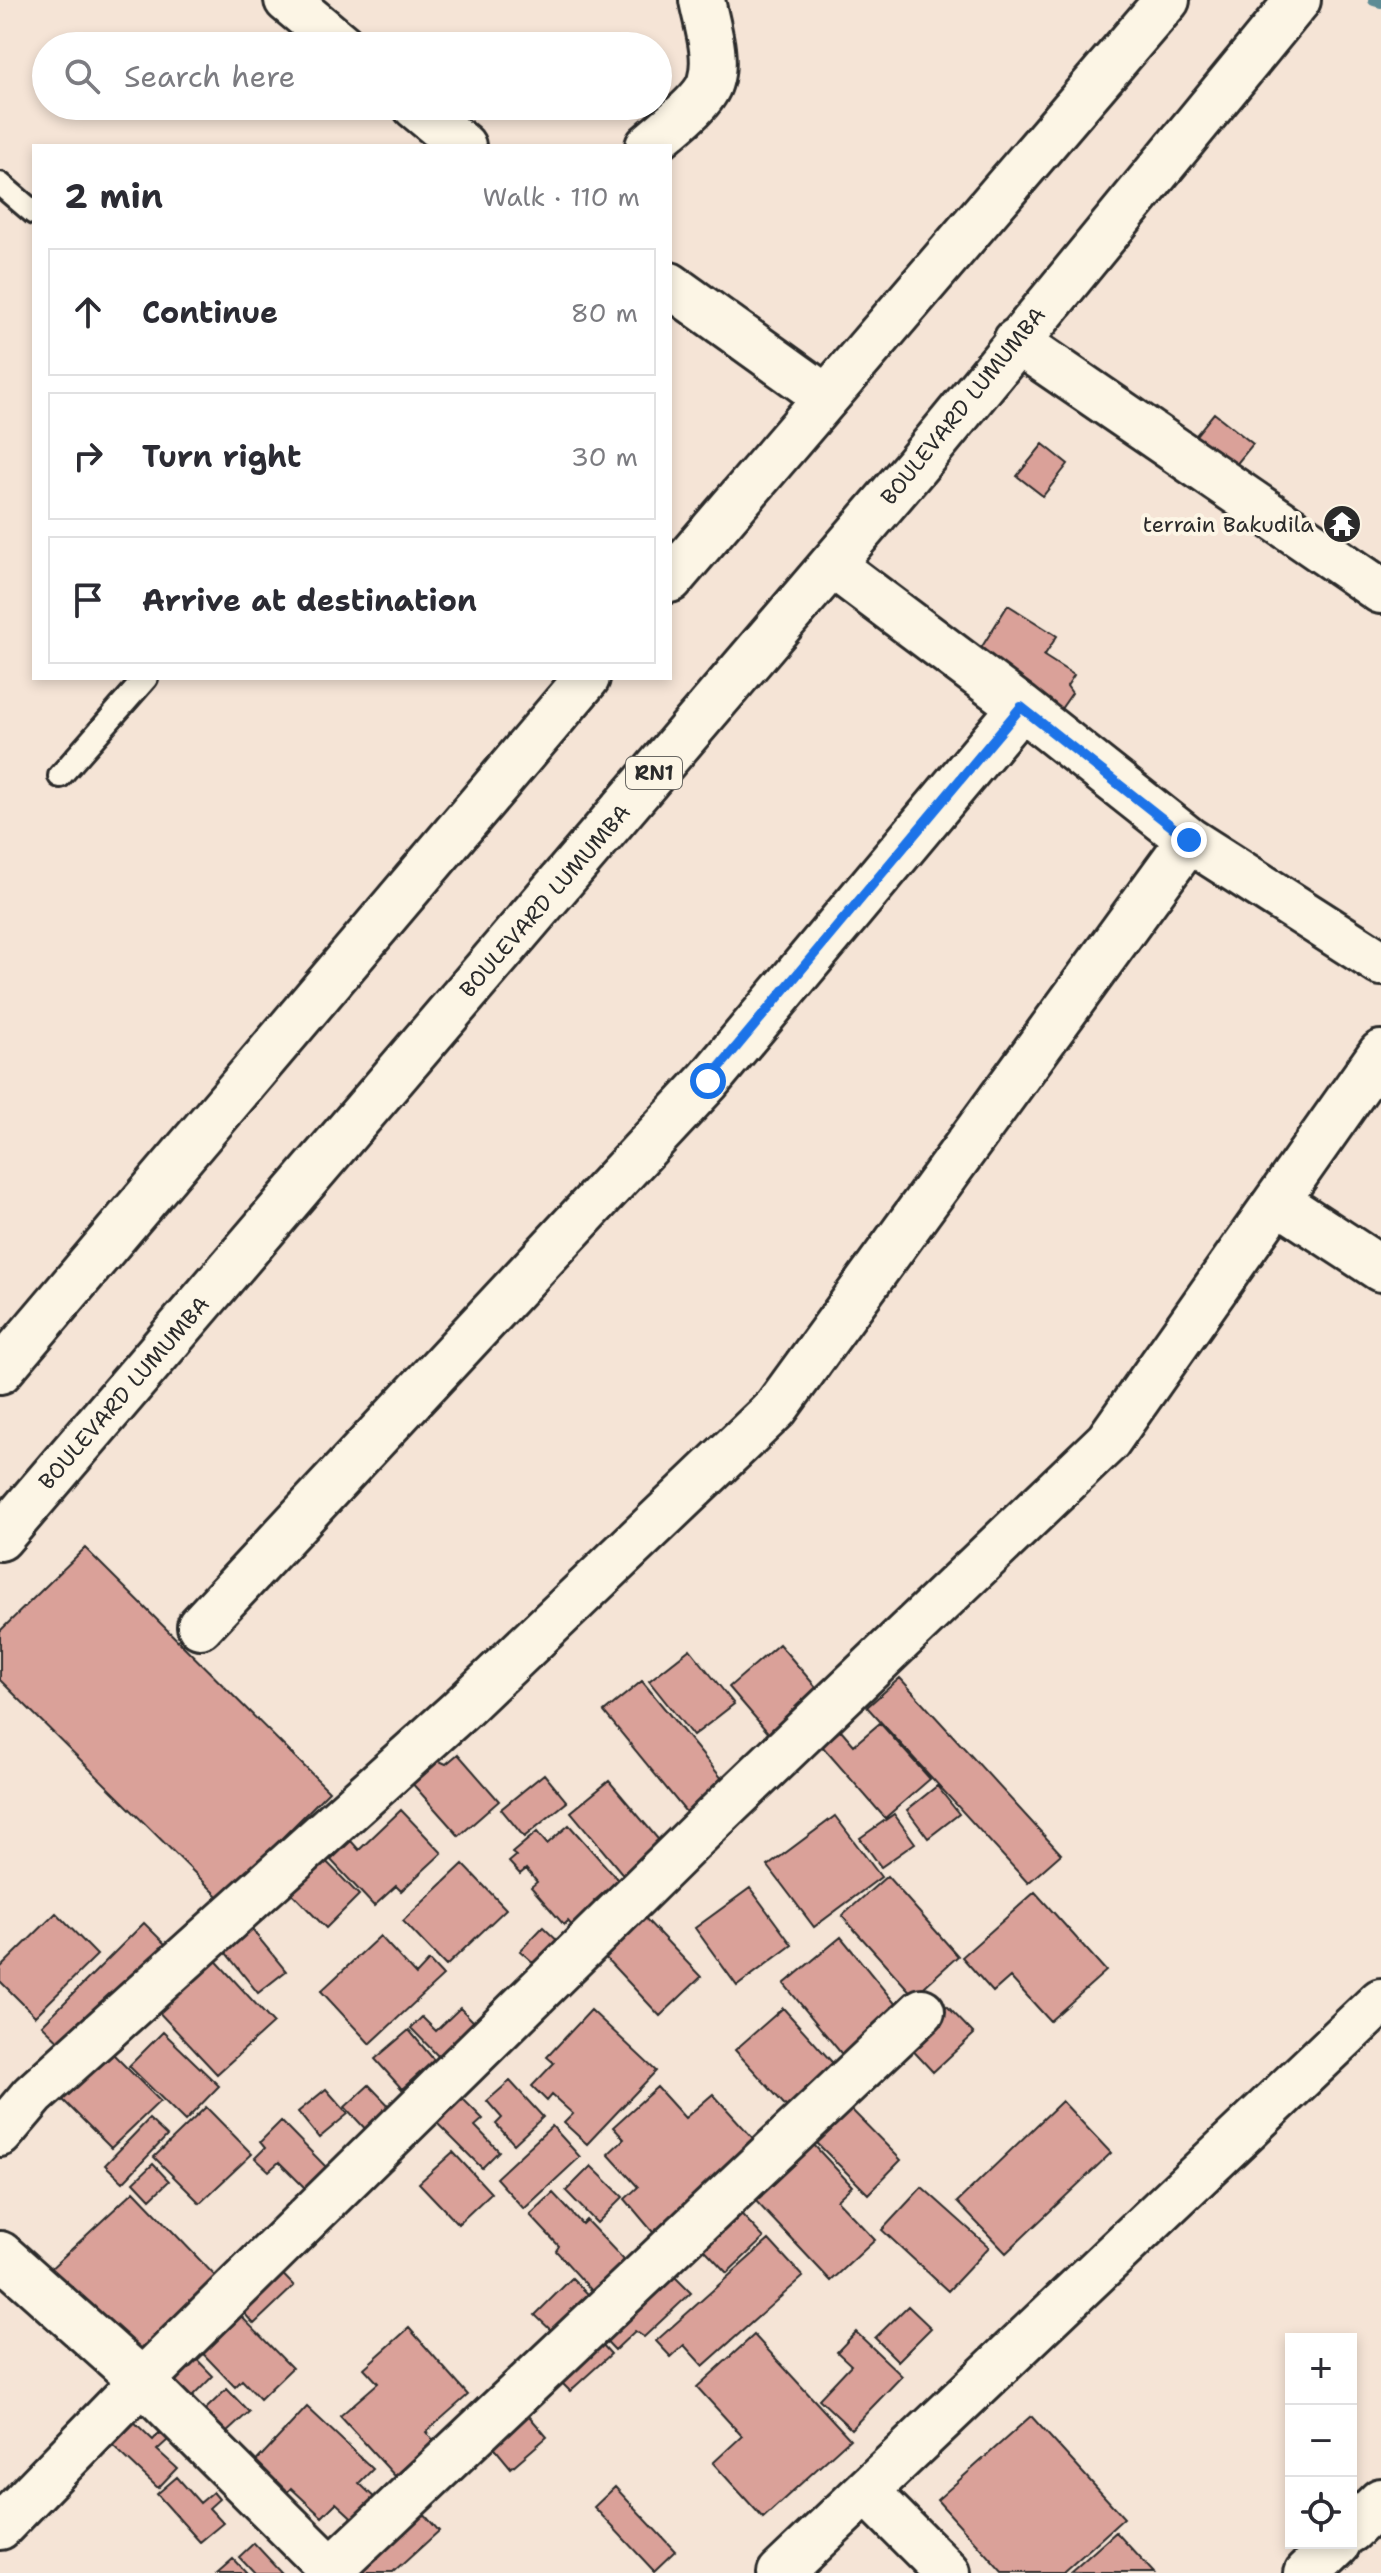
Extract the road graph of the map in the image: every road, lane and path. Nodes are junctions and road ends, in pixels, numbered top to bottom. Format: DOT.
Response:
graph roads {
  1 [pos="287,0"];
  2 [pos="702,0"];
  3 [pos="1167,0"];
  4 [pos="1298,0"];
  5 [pos="325,32"];
  6 [pos="432,120"];
  7 [pos="461,144"];
  8 [pos="650,144"];
  9 [pos="0,184"];
  10 [pos="32,211"];
  11 [pos="672,286"];
  12 [pos="1016,341"];
  13 [pos="826,397"];
  14 [pos="832,565"];
  15 [pos="672,578"];
  16 [pos="1381,591"];
  17 [pos="144,680"];
  18 [pos="585,680"];
  19 [pos="1021,707"];
  20 [pos="60,776"];
  21 [pos="1189,840"];
  22 [pos="1381,963"];
  23 [pos="1381,1053"];
  24 [pos="1277,1201"];
  25 [pos="1381,1269"];
  26 [pos="0,1371"];
  27 [pos="0,1538"];
  28 [pos="200,1626"];
  29 [pos="1381,2001"];
  30 [pos="922,2011"];
  31 [pos="0,2134"];
  32 [pos="0,2254"];
  33 [pos="142,2381"];
  34 [pos="866,2491"];
  35 [pos="1381,2501"];
  36 [pos="1357,2524"];
  37 [pos="0,2527"];
  38 [pos="1332,2549"];
  39 [pos="332,2572"];
  40 [pos="780,2573"];
  41 [pos="948,2573"];
  42 [pos="1307,2573"];
  1 -- 5 [label="main road"];
  2 -- 8 [label="main road"];
  3 -- 13 [label="main road"];
  4 -- 12 [label="main road, BOULEVARD LUMUMBA / RN1"];
  6 -- 7 [label="main road"];
  9 -- 10 [label="lane"];
  11 -- 13 [label="main road"];
  12 -- 14 [label="main road, BOULEVARD LUMUMBA / RN1"];
  12 -- 16 [label="main road"];
  13 -- 15 [label="main road"];
  14 -- 19 [label="main road"];
  14 -- 27 [label="main road, BOULEVARD LUMUMBA / RN1"];
  17 -- 20 [label="lane"];
  18 -- 26 [label="main road"];
  19 -- 21 [label="main road"];
  19 -- 28 [label="main road"];
  21 -- 22 [label="main road"];
  21 -- 31 [label="main road"];
  23 -- 24 [label="main road"];
  24 -- 25 [label="main road"];
  24 -- 33 [label="main road"];
  29 -- 34 [label="main road"];
  30 -- 39 [label="main road"];
  32 -- 33 [label="main road"];
  33 -- 37 [label="main road"];
  33 -- 39 [label="main road"];
  34 -- 40 [label="main road"];
  34 -- 41 [label="main road"];
  35 -- 36 [label="main road"];
  38 -- 42 [label="main road"];
}
